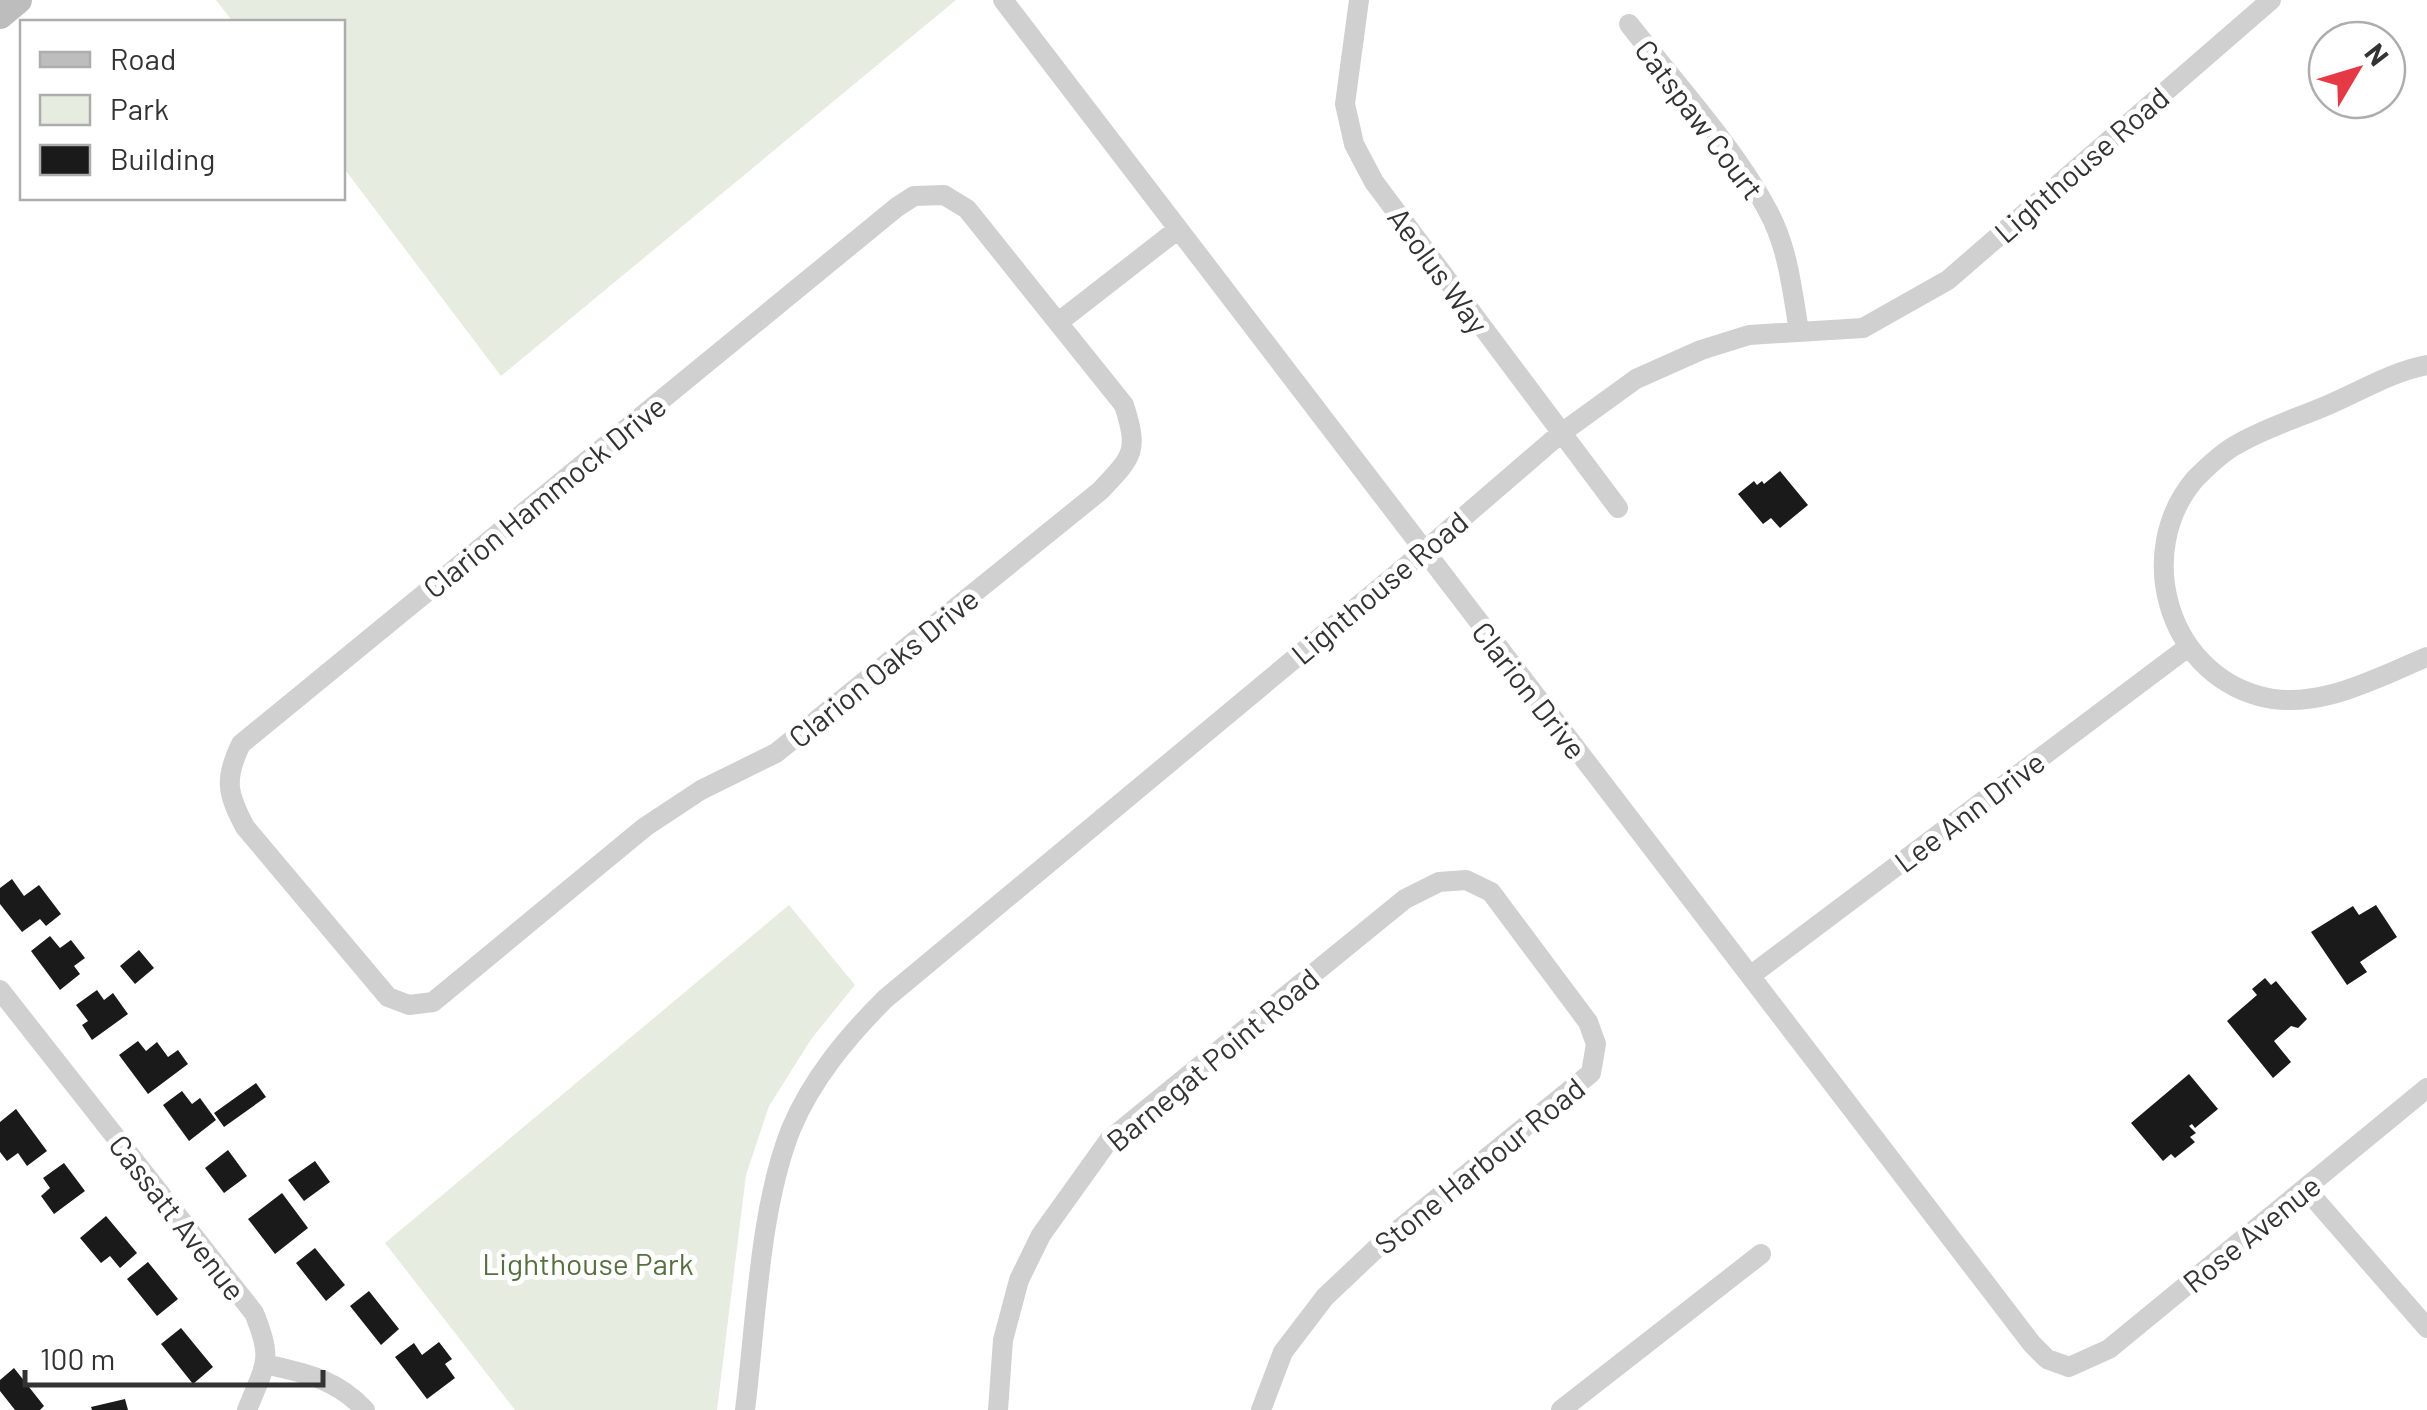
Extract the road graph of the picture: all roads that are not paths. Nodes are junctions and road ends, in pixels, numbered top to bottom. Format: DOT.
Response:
graph roads {
  1 [pos="18,0"];
  2 [pos="1003,0"];
  3 [pos="1359,0"];
  4 [pos="2270,0"];
  5 [pos="0,15"];
  6 [pos="1628,24"];
  7 [pos="1177,230"];
  8 [pos="1060,321"];
  9 [pos="1799,330"];
  10 [pos="2427,365"];
  11 [pos="1560,434"];
  12 [pos="1618,508"];
  13 [pos="1423,552"];
  14 [pos="2188,647"];
  15 [pos="2427,656"];
  16 [pos="1405,899"];
  17 [pos="1750,976"];
  18 [pos="372,981"];
  19 [pos="0,990"];
  20 [pos="2427,1088"];
  21 [pos="2305,1188"];
  22 [pos="1761,1254"];
  23 [pos="2427,1328"];
  24 [pos="266,1364"];
  25 [pos="2068,1368"];
  26 [pos="247,1410"];
  27 [pos="365,1410"];
  28 [pos="745,1410"];
  29 [pos="998,1410"];
  30 [pos="1260,1410"];
  31 [pos="1561,1410"];
  1 -- 5 [label="main road"];
  2 -- 7 [label="street, Clarion Drive"];
  3 -- 11 [label="street, Aeolus Way"];
  4 -- 9 [label="street, Lighthouse Road"];
  6 -- 9 [label="street, Catspaw Court"];
  7 -- 8 [label="street"];
  7 -- 13 [label="street, Clarion Drive"];
  8 -- 18 [label="street, Clarion Oaks Drive"];
  8 -- 18 [label="street, Clarion Hammock Drive"];
  9 -- 11 [label="street, Lighthouse Road"];
  10 -- 14 [label="street"];
  11 -- 12 [label="street, Aeolus Way"];
  11 -- 13 [label="street, Lighthouse Road"];
  13 -- 17 [label="street, Clarion Drive"];
  13 -- 28 [label="street, Lighthouse Road"];
  14 -- 15 [label="street"];
  14 -- 17 [label="street, Lee Ann Drive"];
  16 -- 29 [label="street, Barnegat Point Road"];
  16 -- 30 [label="street, Stone Harbour Road"];
  17 -- 25 [label="street, Clarion Drive"];
  19 -- 24 [label="street, Cassatt Avenue"];
  20 -- 21 [label="street, Rose Avenue"];
  21 -- 23 [label="street"];
  21 -- 25 [label="street, Rose Avenue"];
  22 -- 31 [label="street"];
  24 -- 26 [label="street"];
  24 -- 27 [label="street"];
}
